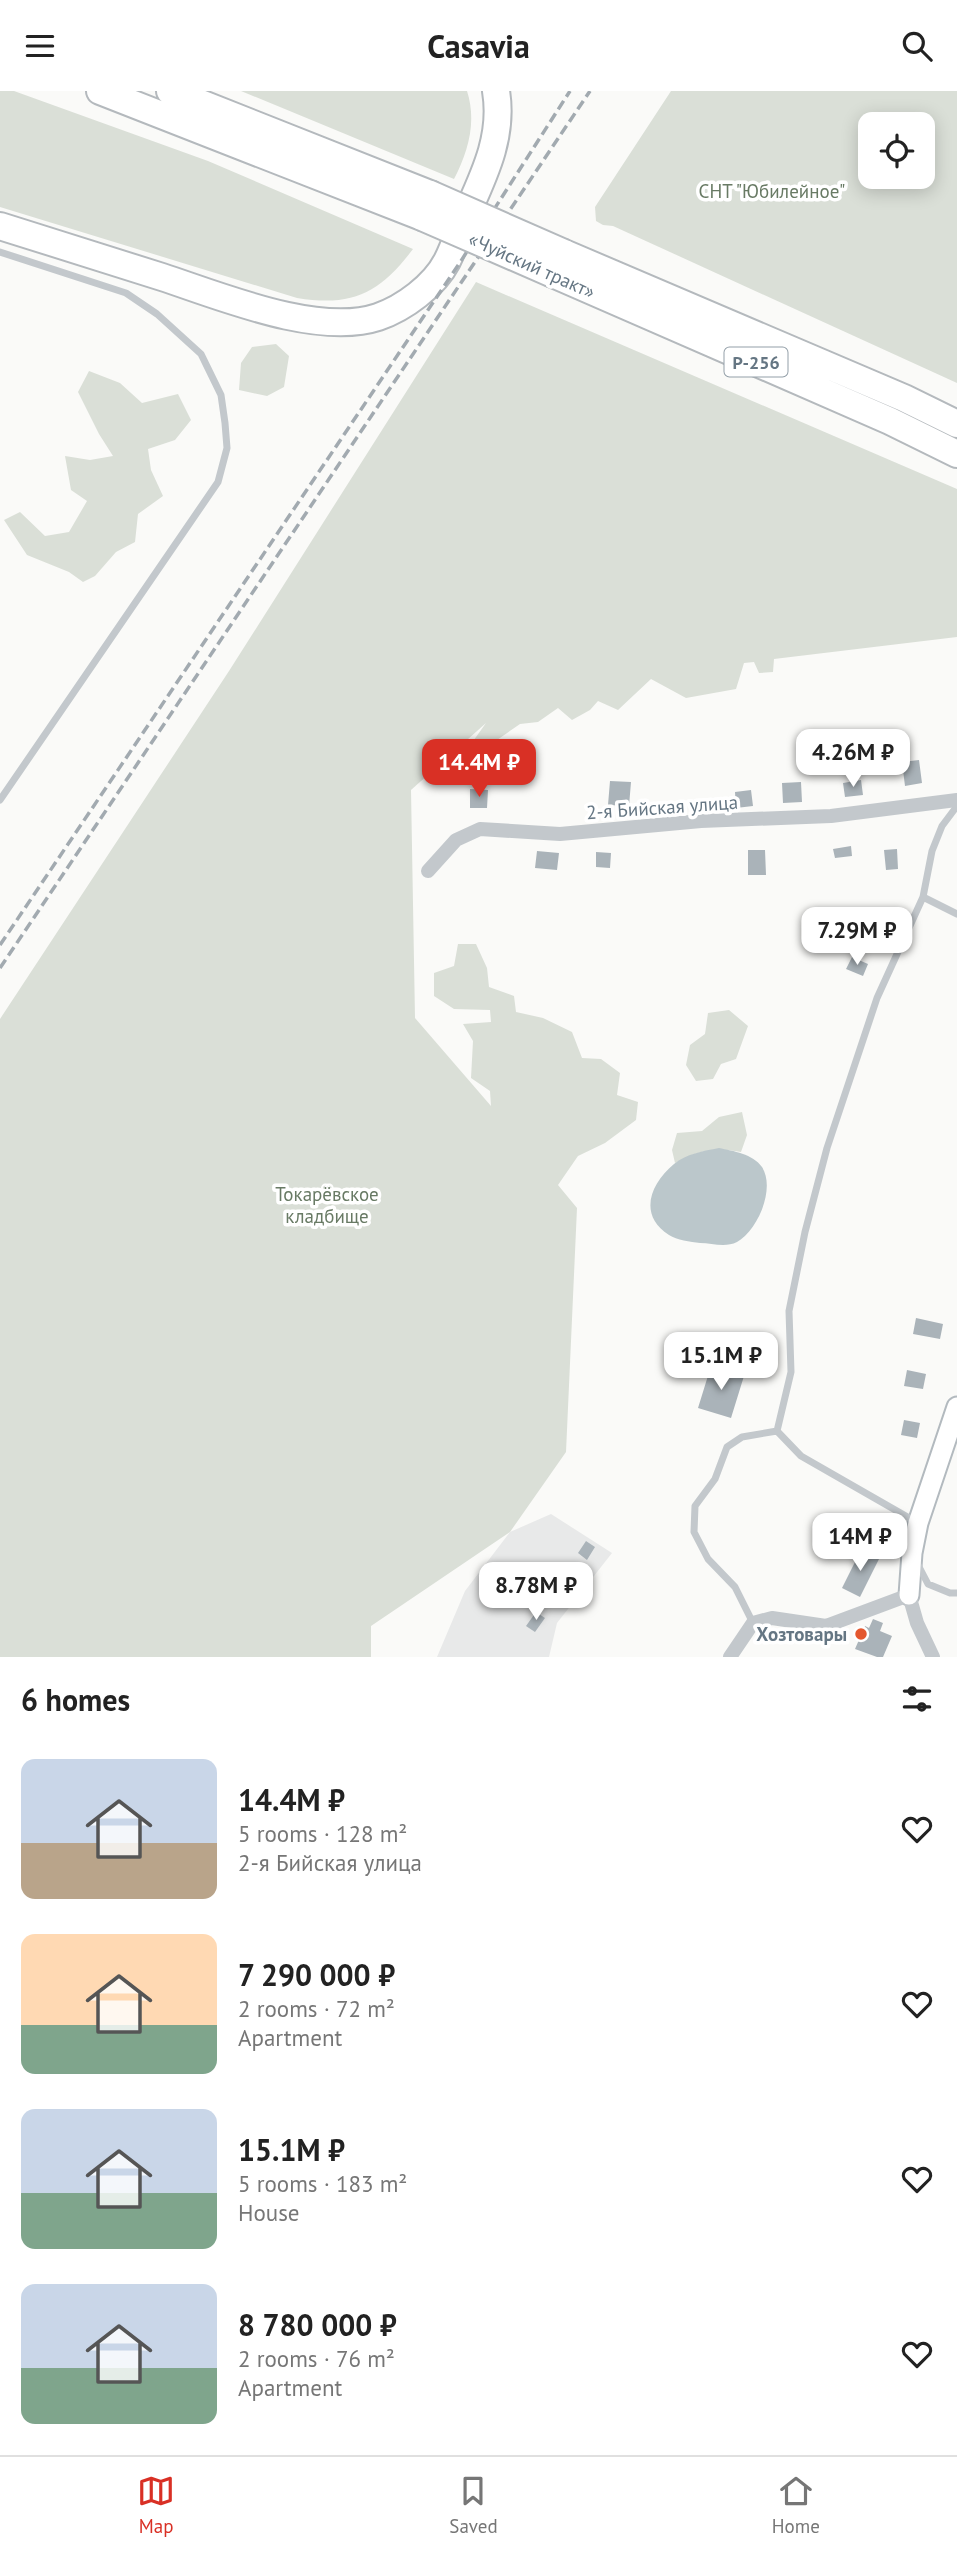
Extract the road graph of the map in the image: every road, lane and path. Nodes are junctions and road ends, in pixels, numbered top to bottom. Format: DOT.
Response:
graph roads {
  1 [pos="100,91"];
  2 [pos="170,91"];
  3 [pos="496,91"];
  4 [pos="426,205"];
  5 [pos="0,226"];
  6 [pos="0,252"];
  7 [pos="559,264"];
  8 [pos="957,424"];
  9 [pos="957,454"];
  10 [pos="0,800"];
  11 [pos="957,800"];
  12 [pos="957,806"];
  13 [pos="428,871"];
  14 [pos="923,897"];
  15 [pos="957,915"];
  16 [pos="957,1407"];
  17 [pos="778,1431"];
  18 [pos="918,1523"];
  19 [pos="912,1553"];
  20 [pos="957,1593"];
  21 [pos="909,1595"];
  22 [pos="753,1623"];
  23 [pos="730,1657"];
  24 [pos="933,1657"];
  1 -- 4 [label="highway, «Чуйский тракт» / Р-256"];
  2 -- 4 [label="highway, «Чуйский тракт» / Р-256"];
  3 -- 5 [label="highway"];
  4 -- 7 [label="highway, «Чуйский тракт» / Р-256, bridge"];
  6 -- 10 [label="lane"];
  7 -- 8 [label="highway, «Чуйский тракт» / Р-256"];
  7 -- 9 [label="highway, «Чуйский тракт» / Р-256"];
  11 -- 13 [label="street, 2-я Бийская улица"];
  12 -- 14 [label="lane"];
  14 -- 15 [label="lane"];
  14 -- 17 [label="lane"];
  16 -- 18 [label="street"];
  17 -- 18 [label="lane"];
  17 -- 22 [label="lane"];
  18 -- 19 [label="street"];
  19 -- 20 [label="lane"];
  19 -- 21 [label="street"];
  21 -- 22 [label="street"];
  21 -- 24 [label="street"];
  22 -- 23 [label="street"];
}
